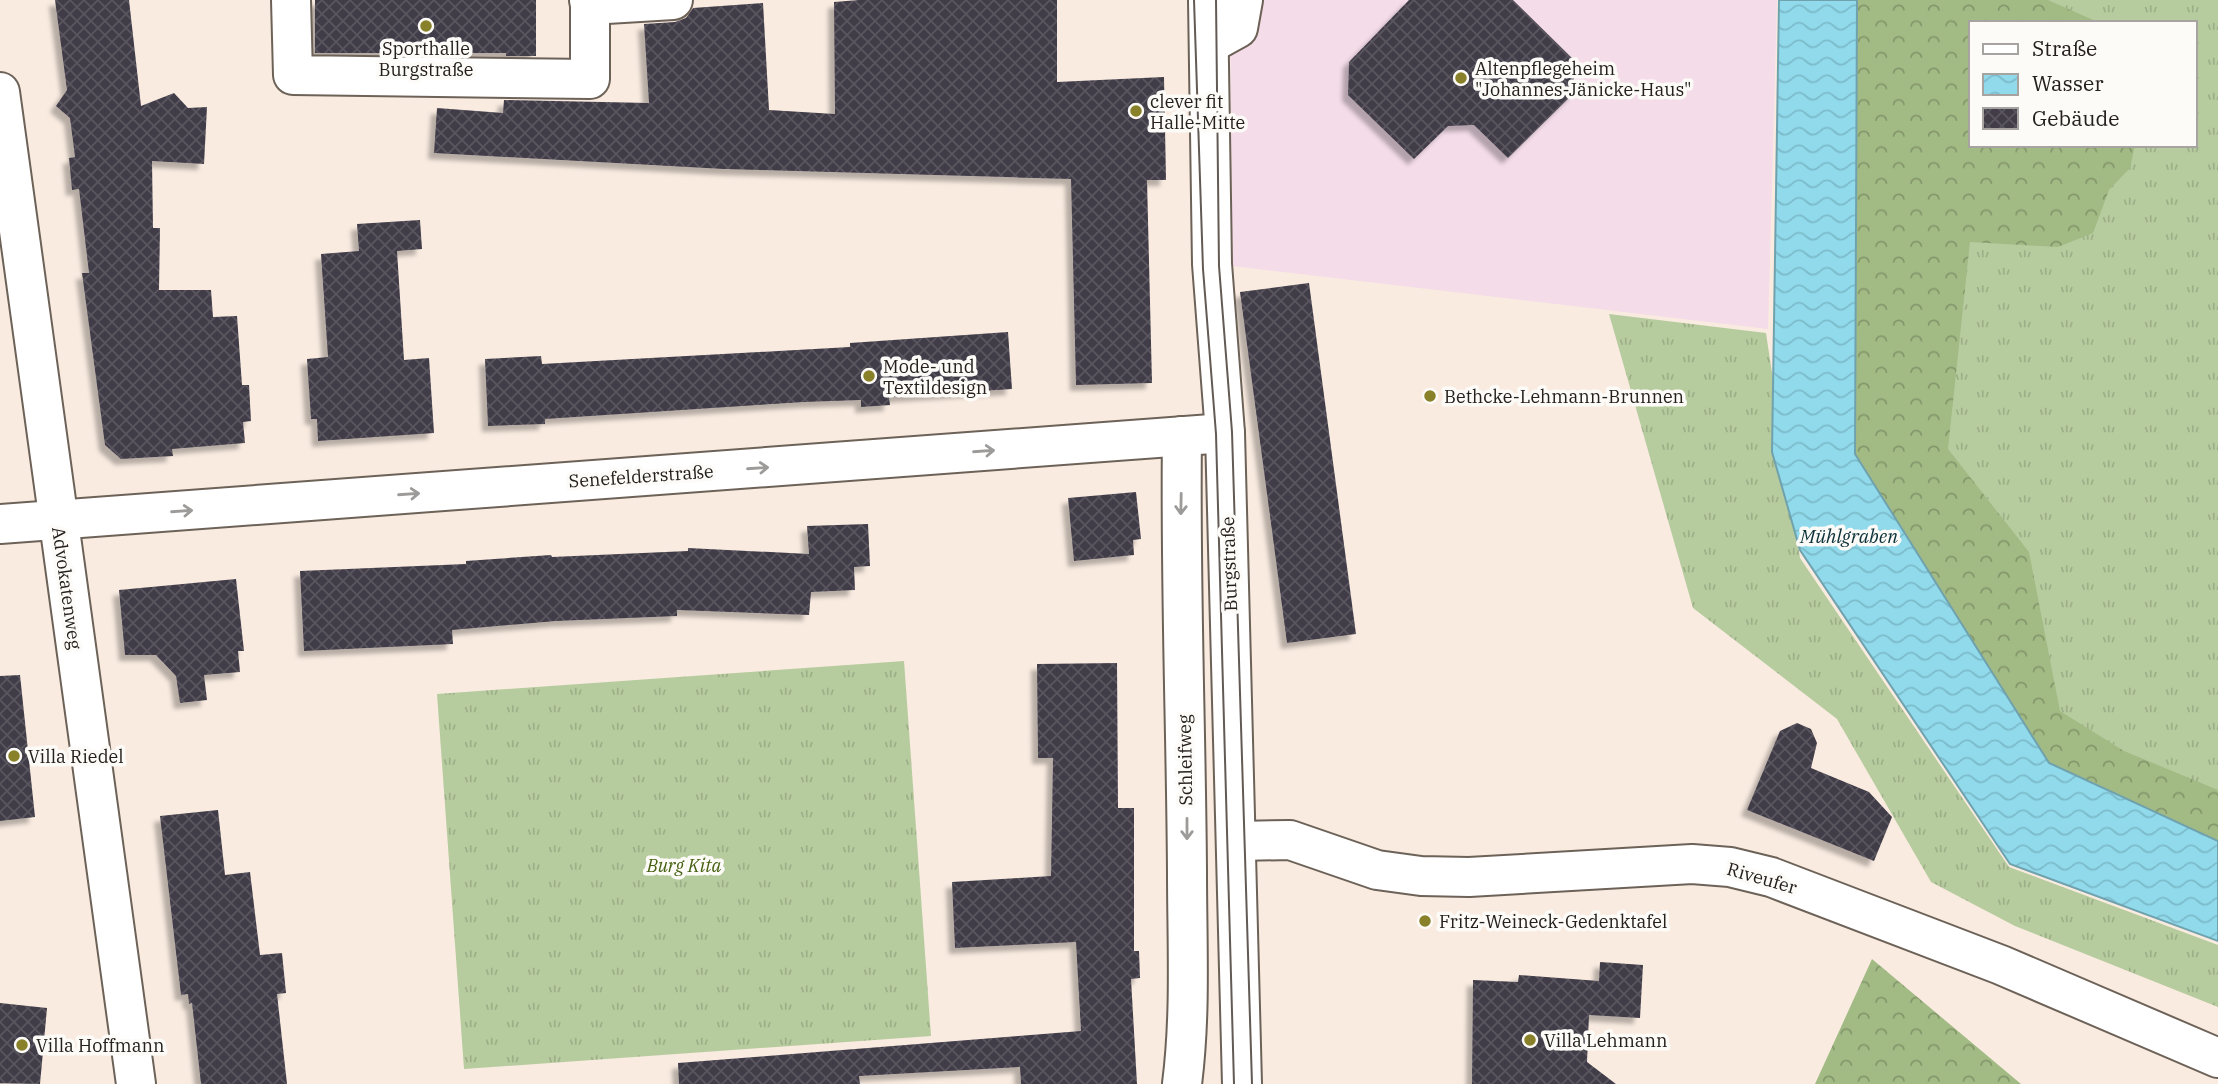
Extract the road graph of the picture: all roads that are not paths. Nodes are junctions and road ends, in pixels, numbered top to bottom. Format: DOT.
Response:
graph roads {
  1 [pos="291,0"];
  2 [pos="674,0"];
  3 [pos="1208,0"];
  4 [pos="1243,0"];
  5 [pos="589,3"];
  6 [pos="1209,44"];
  7 [pos="0,92"];
  8 [pos="1225,433"];
  9 [pos="1182,436"];
  10 [pos="57,520"];
  11 [pos="0,524"];
  12 [pos="1237,841"];
  13 [pos="2218,1058"];
  14 [pos="136,1084"];
  15 [pos="1182,1084"];
  16 [pos="1242,1084"];
  1 -- 5 [label="street"];
  2 -- 5 [label="street"];
  3 -- 6 [label="street, Burgstraße"];
  4 -- 6 [label="street"];
  6 -- 8 [label="street, Burgstraße"];
  7 -- 10 [label="street, Advokatenweg"];
  8 -- 9 [label="street, Senefelderstraße"];
  8 -- 12 [label="street, Burgstraße"];
  10 -- 9 [label="street, Senefelderstraße, one-way"];
  9 -- 15 [label="street, Schleifweg, one-way"];
  10 -- 11 [label="street, Senefelderstraße"];
  10 -- 14 [label="street, Advokatenweg"];
  12 -- 13 [label="street, Riveufer"];
  12 -- 16 [label="street, Burgstraße"];
}
